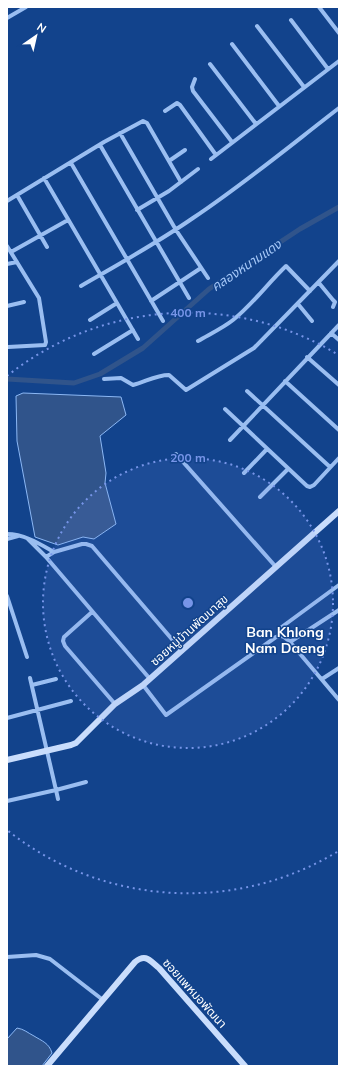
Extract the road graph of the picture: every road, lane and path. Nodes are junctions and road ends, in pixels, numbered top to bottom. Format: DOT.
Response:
graph roads {
  1 [pos="26,7"];
  2 [pos="319,7"];
  3 [pos="7,18"];
  4 [pos="291,20"];
  5 [pos="257,26"];
  6 [pos="339,33"];
  7 [pos="232,44"];
  8 [pos="339,61"];
  9 [pos="210,64"];
  10 [pos="328,69"];
  11 [pos="195,79"];
  12 [pos="304,87"];
  13 [pos="279,106"];
  14 [pos="339,108"];
  15 [pos="165,111"];
  16 [pos="256,124"];
  17 [pos="120,133"];
  18 [pos="232,142"];
  19 [pos="100,145"];
  20 [pos="185,150"];
  21 [pos="216,155"];
  22 [pos="211,159"];
  23 [pos="169,161"];
  24 [pos="71,163"];
  25 [pos="198,169"];
  26 [pos="44,178"];
  27 [pos="180,182"];
  28 [pos="17,195"];
  29 [pos="157,197"];
  30 [pos="7,201"];
  31 [pos="138,210"];
  32 [pos="68,220"];
  33 [pos="176,230"];
  34 [pos="41,235"];
  35 [pos="156,242"];
  36 [pos="7,246"];
  37 [pos="47,247"];
  38 [pos="11,252"];
  39 [pos="127,260"];
  40 [pos="17,262"];
  41 [pos="339,262"];
  42 [pos="7,264"];
  43 [pos="201,268"];
  44 [pos="101,275"];
  45 [pos="208,278"];
  46 [pos="180,283"];
  47 [pos="318,283"];
  48 [pos="81,286"];
  49 [pos="310,291"];
  50 [pos="189,298"];
  51 [pos="151,301"];
  52 [pos="24,302"];
  53 [pos="117,303"];
  54 [pos="298,304"];
  55 [pos="7,306"];
  56 [pos="333,306"];
  57 [pos="90,320"];
  58 [pos="163,321"];
  59 [pos="312,322"];
  60 [pos="339,324"];
  61 [pos="133,330"];
  62 [pos="331,333"];
  63 [pos="138,339"];
  64 [pos="339,340"];
  65 [pos="198,341"];
  66 [pos="8,347"];
  67 [pos="94,354"];
  68 [pos="307,357"];
  69 [pos="104,379"];
  70 [pos="285,381"];
  71 [pos="339,385"];
  72 [pos="247,391"];
  73 [pos="262,405"];
  74 [pos="225,409"];
  75 [pos="242,426"];
  76 [pos="339,430"];
  77 [pos="230,440"];
  78 [pos="267,449"];
  79 [pos="176,454"];
  80 [pos="339,458"];
  81 [pos="330,467"];
  82 [pos="288,469"];
  83 [pos="244,473"];
  84 [pos="260,497"];
  85 [pos="339,511"];
  86 [pos="7,534"];
  87 [pos="18,536"];
  88 [pos="7,539"];
  89 [pos="28,539"];
  90 [pos="54,552"];
  91 [pos="46,557"];
  92 [pos="276,567"];
  93 [pos="339,585"];
  94 [pos="7,596"];
  95 [pos="339,610"];
  96 [pos="92,612"];
  97 [pos="279,629"];
  98 [pos="290,642"];
  99 [pos="182,651"];
  100 [pos="27,657"];
  101 [pos="339,668"];
  102 [pos="30,678"];
  103 [pos="150,679"];
  104 [pos="322,679"];
  105 [pos="56,680"];
  106 [pos="32,685"];
  107 [pos="144,685"];
  108 [pos="339,700"];
  109 [pos="71,701"];
  110 [pos="115,704"];
  111 [pos="38,710"];
  112 [pos="7,718"];
  113 [pos="46,750"];
  114 [pos="7,760"];
  115 [pos="86,782"];
  116 [pos="56,790"];
  117 [pos="58,799"];
  118 [pos="7,801"];
  119 [pos="7,957"];
  120 [pos="103,1000"];
  121 [pos="47,1066"];
  122 [pos="245,1066"];
  1 -- 3 [label="street"];
  2 -- 6 [label="street"];
  4 -- 10 [label="street"];
  5 -- 12 [label="street"];
  7 -- 13 [label="street"];
  8 -- 10 [label="street"];
  9 -- 16 [label="street"];
  10 -- 12 [label="street"];
  11 -- 18 [label="street"];
  12 -- 13 [label="street"];
  13 -- 16 [label="street"];
  14 -- 33 [label="street"];
  15 -- 21 [label="street"];
  16 -- 18 [label="street"];
  17 -- 19 [label="street"];
  17 -- 23 [label="street"];
  17 -- 29 [label="street"];
  18 -- 21 [label="street"];
  19 -- 24 [label="street"];
  19 -- 31 [label="street"];
  20 -- 23 [label="street"];
  21 -- 22 [label="street"];
  23 -- 27 [label="street"];
  24 -- 26 [label="street"];
  24 -- 39 [label="street"];
  25 -- 27 [label="street"];
  26 -- 28 [label="street"];
  26 -- 32 [label="street"];
  27 -- 29 [label="street"];
  28 -- 30 [label="street"];
  28 -- 34 [label="street"];
  29 -- 31 [label="street"];
  29 -- 33 [label="street"];
  31 -- 35 [label="street"];
  32 -- 34 [label="street"];
  32 -- 44 [label="street"];
  33 -- 35 [label="street"];
  33 -- 43 [label="street"];
  34 -- 37 [label="street"];
  34 -- 38 [label="street"];
  35 -- 39 [label="street"];
  35 -- 46 [label="street"];
  36 -- 38 [label="street"];
  38 -- 40 [label="street"];
  39 -- 44 [label="street"];
  39 -- 51 [label="street"];
  40 -- 42 [label="street"];
  40 -- 66 [label="street"];
  41 -- 47 [label="street"];
  43 -- 45 [label="street"];
  43 -- 46 [label="street"];
  44 -- 48 [label="street"];
  44 -- 53 [label="street"];
  46 -- 50 [label="street"];
  46 -- 51 [label="street"];
  47 -- 49 [label="street"];
  47 -- 56 [label="street"];
  49 -- 54 [label="street"];
  49 -- 65 [label="street"];
  51 -- 58 [label="street"];
  52 -- 55 [label="street"];
  53 -- 57 [label="street"];
  53 -- 61 [label="street"];
  54 -- 59 [label="street"];
  54 -- 69 [label="street"];
  60 -- 62 [label="street"];
  61 -- 63 [label="street"];
  61 -- 67 [label="street"];
  62 -- 64 [label="street"];
  62 -- 68 [label="street"];
  68 -- 70 [label="street"];
  68 -- 71 [label="street"];
  70 -- 73 [label="street"];
  70 -- 76 [label="street"];
  72 -- 73 [label="street"];
  73 -- 75 [label="street"];
  73 -- 81 [label="street"];
  74 -- 75 [label="street"];
  75 -- 77 [label="street"];
  75 -- 78 [label="street"];
  78 -- 82 [label="street"];
  78 -- 83 [label="street"];
  79 -- 92 [label="street"];
  80 -- 81 [label="street"];
  81 -- 82 [label="street"];
  82 -- 84 [label="street"];
  85 -- 92 [label="street, ซอยหมู่บ้านพัฒนาสุข"];
  86 -- 87 [label="street"];
  87 -- 88 [label="street"];
  87 -- 89 [label="street"];
  89 -- 90 [label="street"];
  89 -- 91 [label="street"];
  90 -- 91 [label="street"];
  90 -- 99 [label="street"];
  91 -- 96 [label="street"];
  92 -- 99 [label="street, ซอยหมู่บ้านพัฒนาสุข"];
  93 -- 97 [label="street"];
  94 -- 100 [label="street"];
  95 -- 98 [label="street"];
  96 -- 103 [label="street"];
  96 -- 110 [label="street"];
  98 -- 104 [label="street"];
  98 -- 107 [label="street"];
  99 -- 103 [label="street, ซอยหมู่บ้านพัฒนาสุข"];
  101 -- 104 [label="street"];
  102 -- 106 [label="street"];
  103 -- 107 [label="street, ซอยหมู่บ้านพัฒนาสุข"];
  104 -- 108 [label="street"];
  105 -- 106 [label="street"];
  106 -- 111 [label="street"];
  107 -- 110 [label="street, ซอยหมู่บ้านพัฒนาสุข"];
  109 -- 111 [label="street"];
  110 -- 113 [label="street, ซอยหมู่บ้านพัฒนาสุข"];
  111 -- 112 [label="street"];
  111 -- 113 [label="street"];
  113 -- 114 [label="street, ซอยหมู่บ้านพัฒนาสุข"];
  113 -- 116 [label="street"];
  115 -- 116 [label="street"];
  116 -- 117 [label="street"];
  116 -- 118 [label="street"];
  119 -- 120 [label="street"];
  120 -- 121 [label="street, ซอยแพหมอพัฒนา"];
  120 -- 122 [label="street, ซอยแพหมอพัฒนา"];
}
